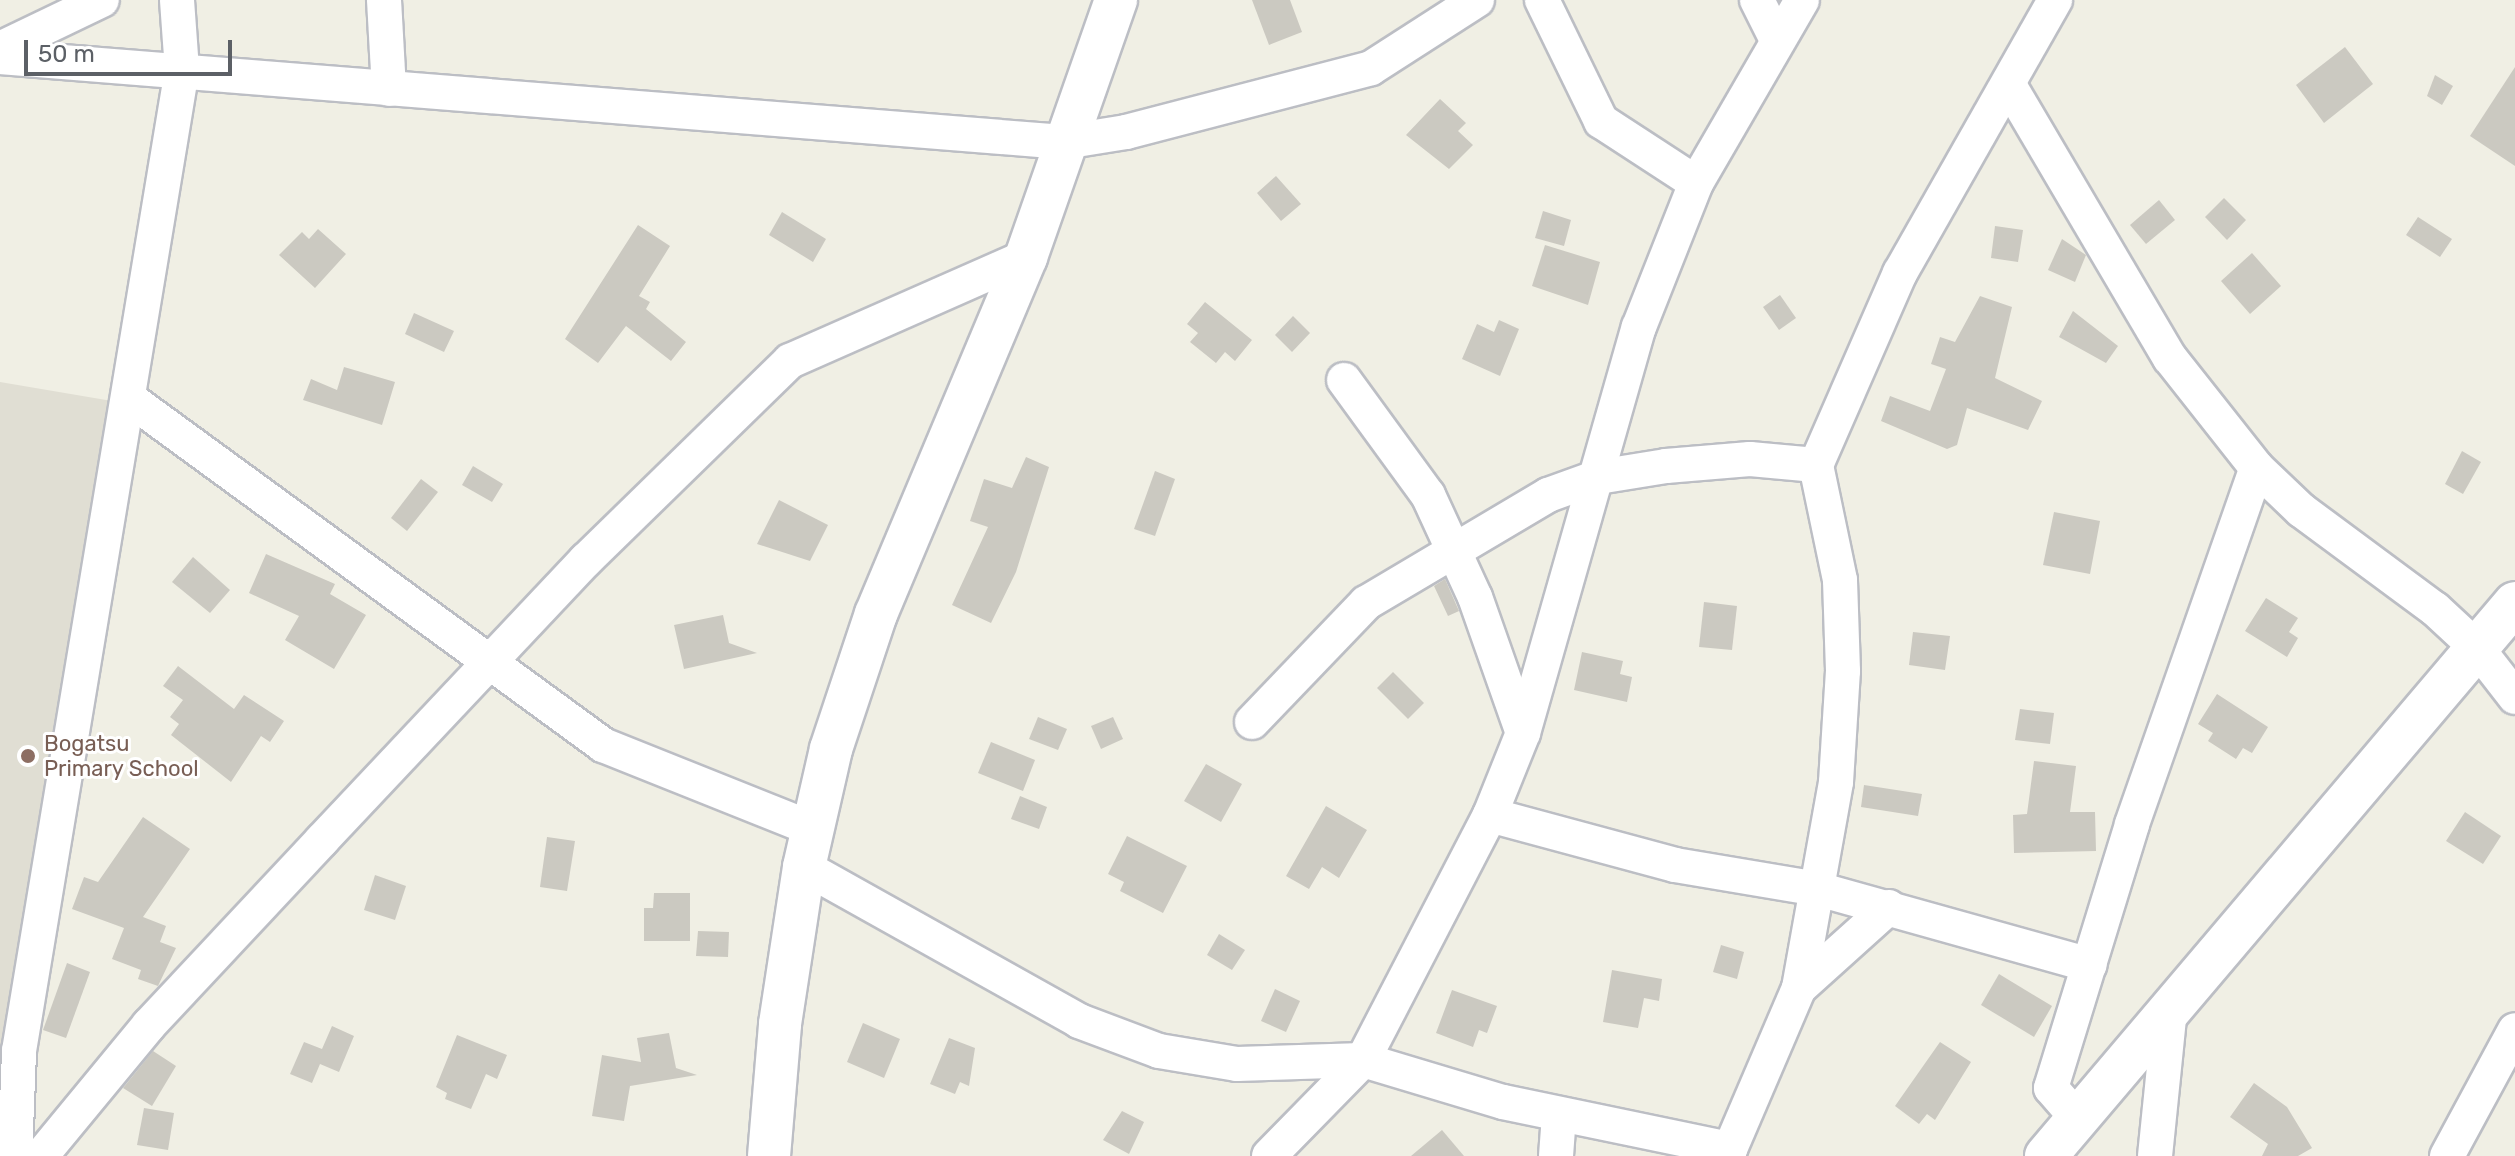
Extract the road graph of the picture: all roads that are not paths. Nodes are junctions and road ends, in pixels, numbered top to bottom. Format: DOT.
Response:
graph roads {
  1 [pos="102,0"];
  2 [pos="177,0"];
  3 [pos="384,0"];
  4 [pos="1116,0"];
  5 [pos="1477,0"];
  6 [pos="1542,0"];
  7 [pos="1757,0"];
  8 [pos="1802,0"];
  9 [pos="2055,0"];
  10 [pos="1777,40"];
  11 [pos="0,49"];
  12 [pos="0,57"];
  13 [pos="182,70"];
  14 [pos="2009,85"];
  15 [pos="389,89"];
  16 [pos="1064,142"];
  17 [pos="1696,183"];
  18 [pos="1026,257"];
  19 [pos="1344,380"];
  20 [pos="131,400"];
  21 [pos="1816,465"];
  22 [pos="2257,468"];
  23 [pos="1598,477"];
  24 [pos="1454,549"];
  25 [pos="2515,603"];
  26 [pos="2477,648"];
  27 [pos="493,663"];
  28 [pos="2515,697"];
  29 [pos="1252,722"];
  30 [pos="1523,733"];
  31 [pos="1490,815"];
  32 [pos="808,848"];
  33 [pos="1818,889"];
  34 [pos="1889,907"];
  35 [pos="2090,965"];
  36 [pos="1799,988"];
  37 [pos="2169,1017"];
  38 [pos="2515,1030"];
  39 [pos="1363,1060"];
  40 [pos="1559,1115"];
  41 [pos="2078,1119"];
  42 [pos="1728,1153"];
  43 [pos="15,1156"];
  44 [pos="41,1156"];
  45 [pos="769,1156"];
  46 [pos="1269,1156"];
  47 [pos="1556,1156"];
  48 [pos="2046,1156"];
  49 [pos="2155,1156"];
  50 [pos="2447,1156"];
  1 -- 11 [label="street"];
  2 -- 13 [label="street"];
  3 -- 15 [label="street"];
  4 -- 16 [label="street"];
  5 -- 16 [label="street"];
  6 -- 17 [label="street"];
  7 -- 10 [label="street"];
  8 -- 10 [label="street"];
  9 -- 14 [label="street"];
  10 -- 17 [label="street"];
  12 -- 13 [label="street"];
  13 -- 15 [label="street"];
  13 -- 20 [label="street"];
  14 -- 21 [label="street"];
  14 -- 22 [label="street"];
  15 -- 16 [label="street"];
  16 -- 18 [label="street"];
  17 -- 23 [label="street"];
  18 -- 27 [label="street"];
  18 -- 32 [label="street"];
  19 -- 24 [label="street"];
  20 -- 27 [label="street"];
  20 -- 43 [label="street"];
  21 -- 23 [label="street"];
  21 -- 33 [label="street"];
  22 -- 26 [label="street"];
  22 -- 35 [label="street"];
  23 -- 24 [label="street"];
  23 -- 30 [label="street"];
  24 -- 29 [label="street"];
  24 -- 30 [label="street"];
  25 -- 26 [label="street"];
  26 -- 28 [label="street"];
  26 -- 37 [label="street"];
  27 -- 32 [label="street"];
  27 -- 44 [label="street"];
  30 -- 31 [label="street"];
  31 -- 33 [label="street"];
  31 -- 39 [label="street"];
  32 -- 39 [label="street"];
  32 -- 45 [label="street"];
  33 -- 34 [label="street"];
  33 -- 36 [label="street"];
  34 -- 35 [label="street"];
  34 -- 36 [label="street"];
  35 -- 41 [label="street"];
  36 -- 42 [label="street"];
  37 -- 41 [label="street"];
  37 -- 49 [label="street"];
  38 -- 50 [label="street"];
  39 -- 40 [label="street"];
  39 -- 46 [label="street"];
  40 -- 42 [label="street"];
  40 -- 47 [label="street"];
  41 -- 48 [label="street"];
}
